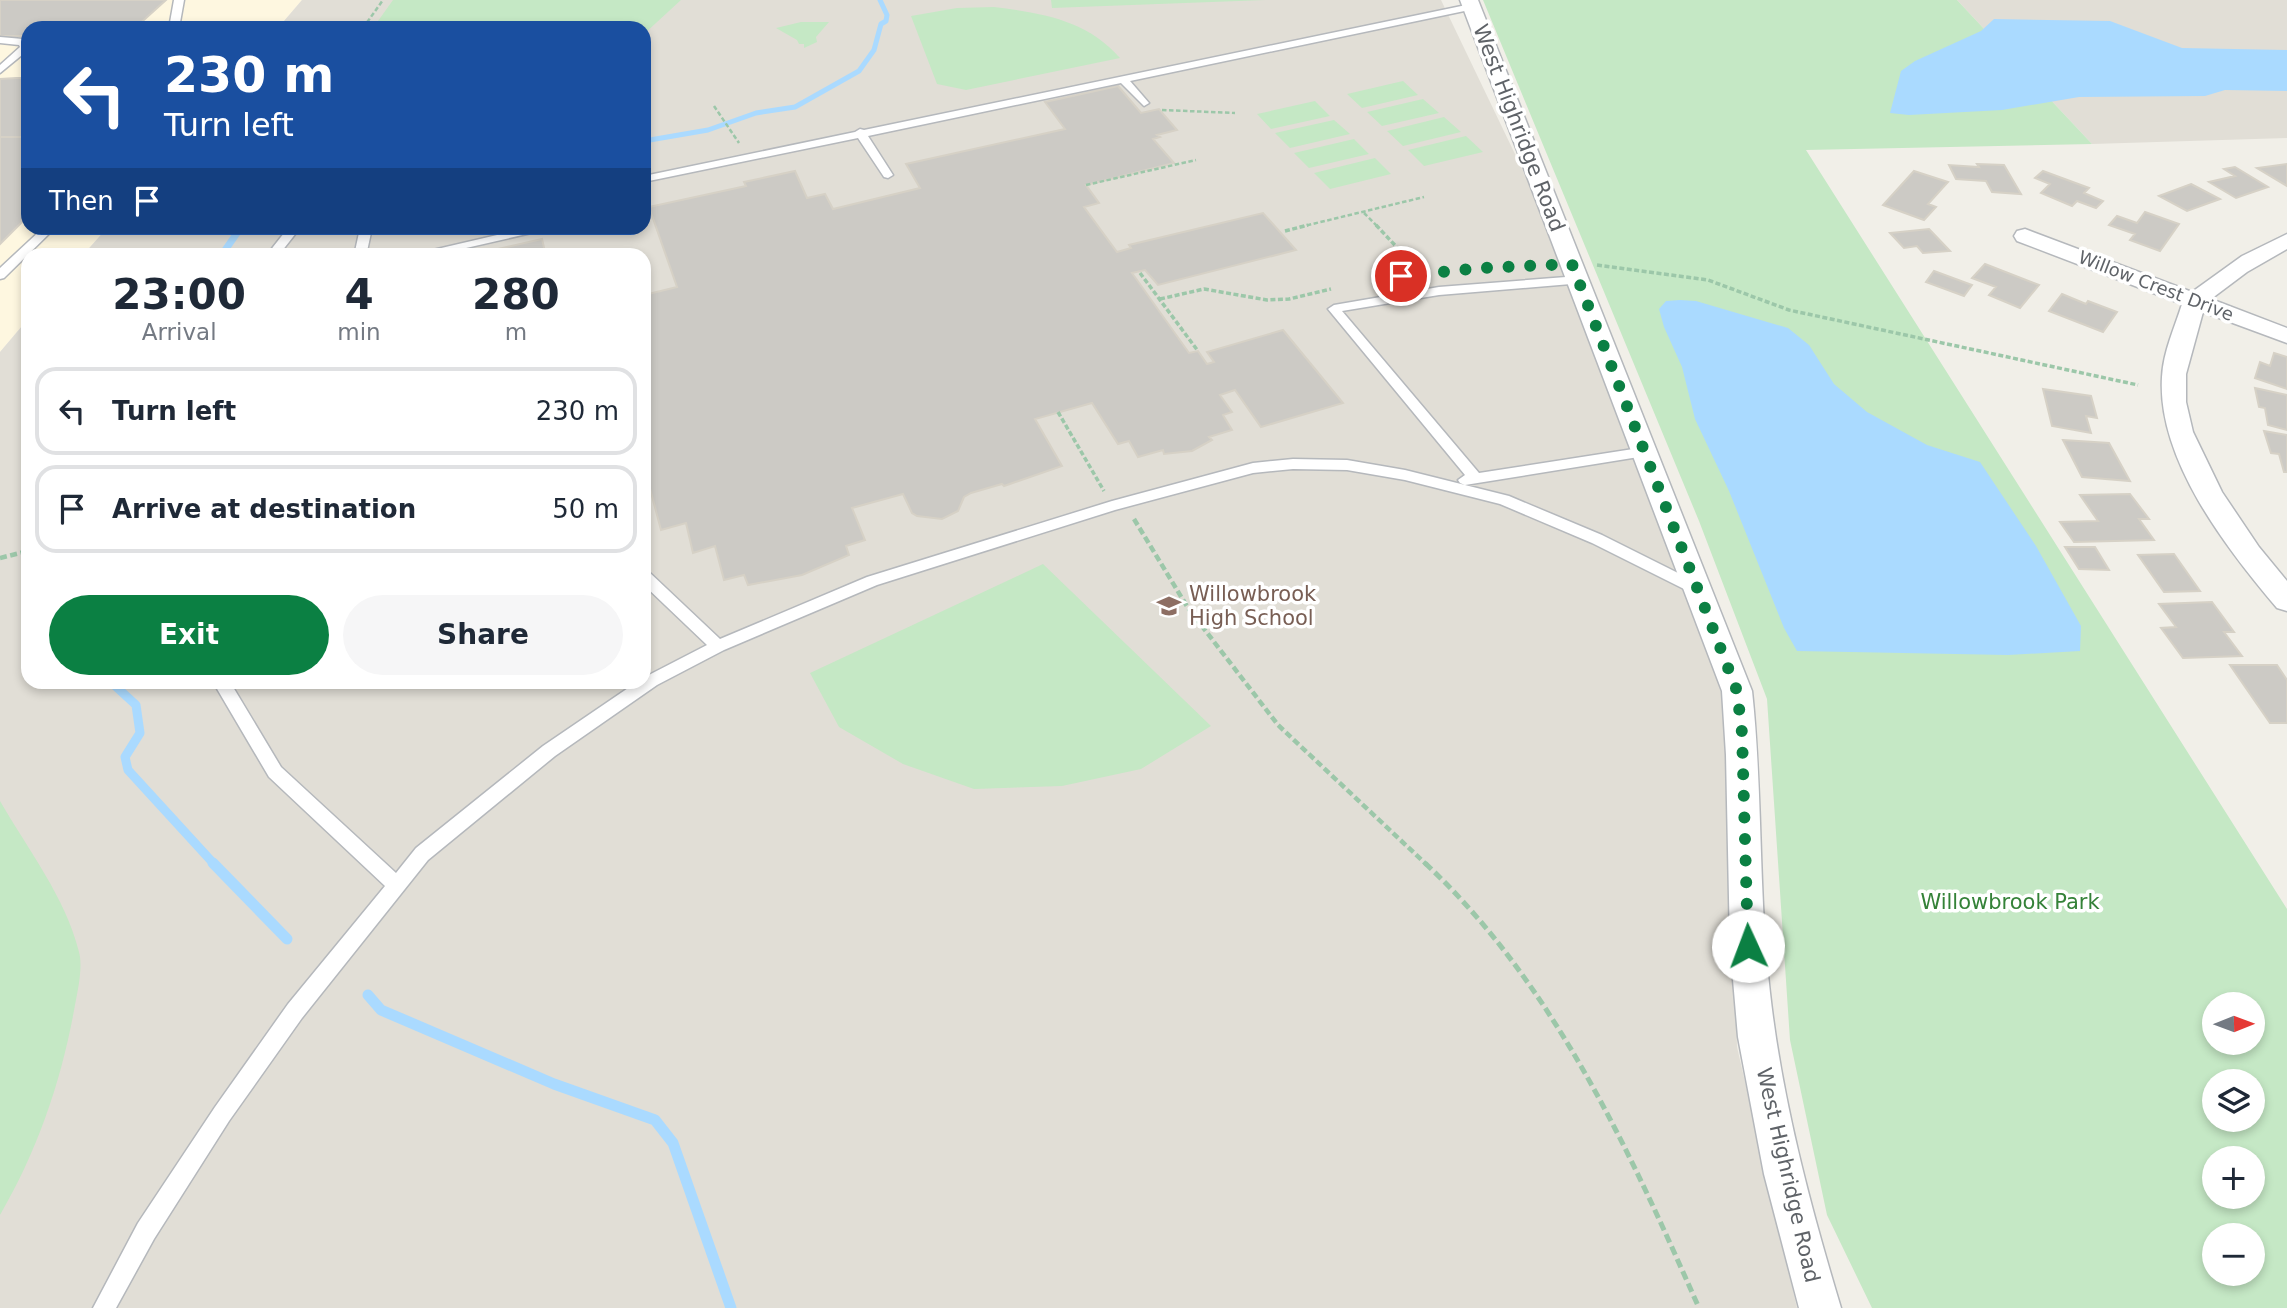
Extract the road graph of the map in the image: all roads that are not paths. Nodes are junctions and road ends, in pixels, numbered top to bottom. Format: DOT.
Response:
graph roads {
  1 [pos="179,0"];
  2 [pos="1470,4"];
  3 [pos="175,21"];
  4 [pos="0,40"];
  5 [pos="21,42"];
  6 [pos="21,51"];
  7 [pos="1,67"];
  8 [pos="1122,78"];
  9 [pos="1144,103"];
  10 [pos="860,132"];
  11 [pos="888,175"];
  12 [pos="651,177"];
  13 [pos="42,235"];
  14 [pos="508,235"];
  15 [pos="2025,236"];
  16 [pos="2287,241"];
  17 [pos="28,248"];
  18 [pos="449,248"];
  19 [pos="21,255"];
  20 [pos="1575,272"];
  21 [pos="0,275"];
  22 [pos="2195,301"];
  23 [pos="2287,336"];
  24 [pos="1646,452"];
  25 [pos="1475,478"];
  26 [pos="1446,484"];
  27 [pos="651,583"];
  28 [pos="1701,591"];
  29 [pos="2287,600"];
  30 [pos="718,646"];
  31 [pos="651,681"];
  32 [pos="225,689"];
  33 [pos="639,689"];
  34 [pos="397,885"];
  35 [pos="104,1308"];
  36 [pos="1820,1308"];
  1 -- 3 [label="lane"];
  2 -- 8 [label="lane"];
  2 -- 20 [label="street, West Highridge Road"];
  4 -- 5 [label="lane"];
  6 -- 7 [label="lane"];
  8 -- 9 [label="lane"];
  8 -- 10 [label="lane"];
  10 -- 11 [label="lane"];
  10 -- 12 [label="lane"];
  13 -- 17 [label="lane"];
  14 -- 18 [label="lane"];
  15 -- 22 [label="street, Willow Crest Drive"];
  16 -- 22 [label="street"];
  19 -- 21 [label="lane"];
  20 -- 24 [label="street, West Highridge Road"];
  20 -- 25 [label="lane"];
  22 -- 23 [label="street, Willow Crest Drive"];
  22 -- 29 [label="street"];
  24 -- 25 [label="lane"];
  24 -- 28 [label="street, West Highridge Road"];
  25 -- 26 [label="lane"];
  26 -- 28 [label="lane"];
  26 -- 30 [label="lane"];
  27 -- 30 [label="lane"];
  28 -- 36 [label="street, West Highridge Road"];
  30 -- 31 [label="lane"];
  32 -- 34 [label="lane"];
  33 -- 34 [label="lane"];
  34 -- 35 [label="lane"];
}
